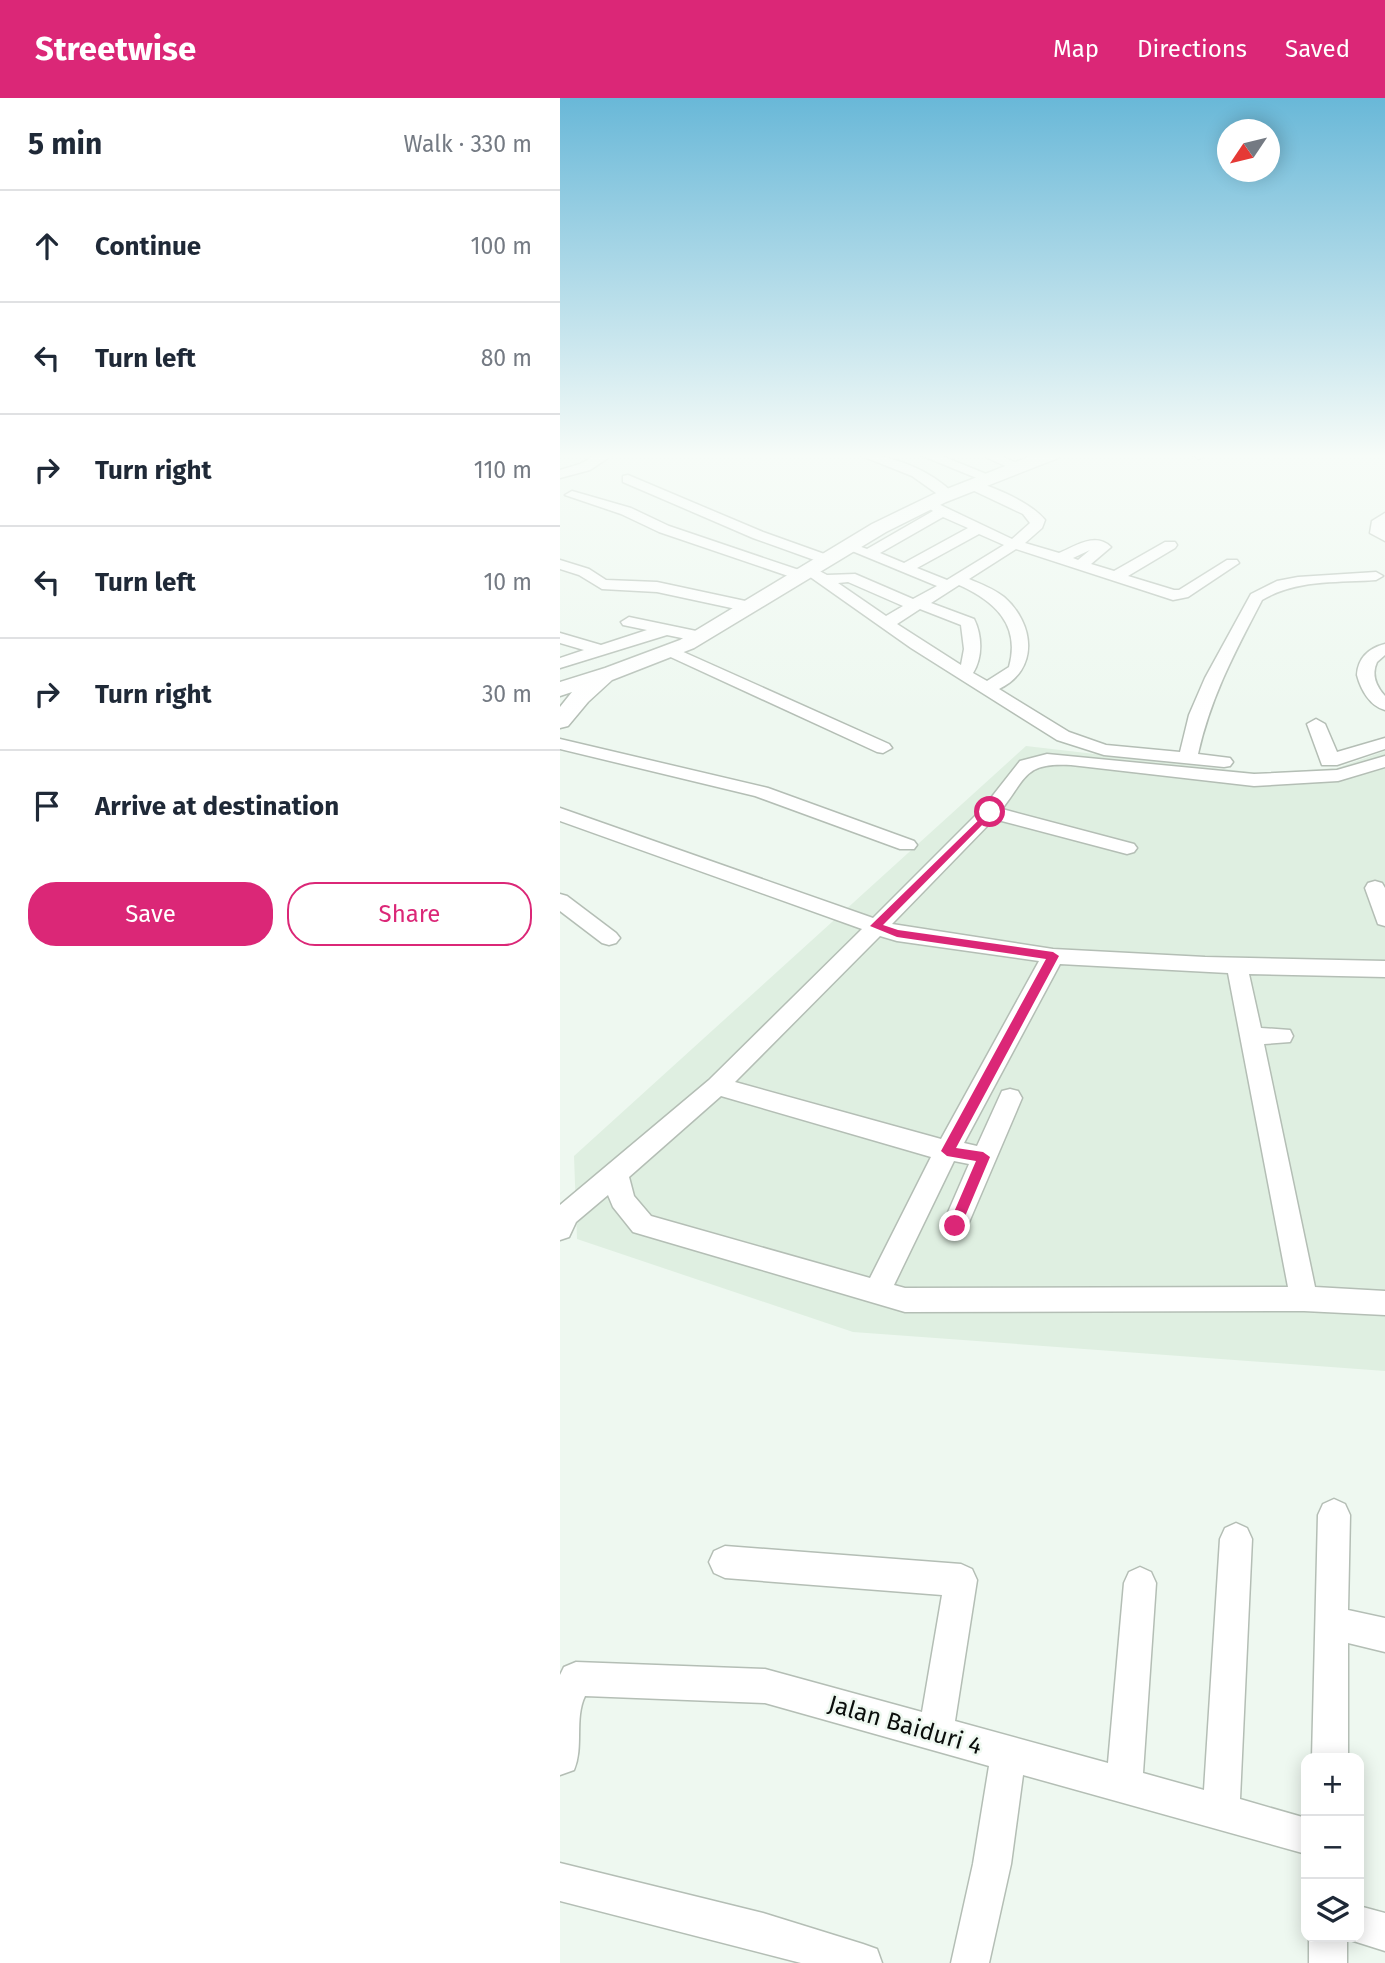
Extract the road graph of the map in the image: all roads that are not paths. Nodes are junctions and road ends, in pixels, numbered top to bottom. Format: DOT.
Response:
graph roads {
  1 [pos="709,541"];
  2 [pos="768,541"];
  3 [pos="858,541"];
  4 [pos="886,541"];
  5 [pos="955,541"];
  6 [pos="1007,541"];
  7 [pos="1018,541"];
  8 [pos="1016,543"];
  9 [pos="1170,545"];
  10 [pos="847,546"];
  11 [pos="867,554"];
  12 [pos="1058,559"];
  13 [pos="1232,563"];
  14 [pos="560,564"];
  15 [pos="1080,565"];
  16 [pos="811,568"];
  17 [pos="905,568"];
  18 [pos="1116,576"];
  19 [pos="1376,576"];
  20 [pos="826,580"];
  21 [pos="953,582"];
  22 [pos="915,604"];
  23 [pos="750,607"];
  24 [pos="629,622"];
  25 [pos="885,624"];
  26 [pos="665,629"];
  27 [pos="701,637"];
  28 [pos="560,638"];
  29 [pos="1385,649"];
  30 [pos="600,650"];
  31 [pos="670,651"];
  32 [pos="560,663"];
  33 [pos="613,673"];
  34 [pos="964,674"];
  35 [pos="1366,683"];
  36 [pos="1385,684"];
  37 [pos="987,688"];
  38 [pos="560,689"];
  39 [pos="1385,705"];
  40 [pos="560,721"];
  41 [pos="1316,724"];
  42 [pos="1385,743"];
  43 [pos="560,744"];
  44 [pos="883,748"];
  45 [pos="1188,758"];
  46 [pos="1331,761"];
  47 [pos="1368,761"];
  48 [pos="990,812"];
  49 [pos="560,814"];
  50 [pos="907,845"];
  51 [pos="1127,848"];
  52 [pos="1375,888"];
  53 [pos="560,901"];
  54 [pos="1385,919"];
  55 [pos="876,926"];
  56 [pos="609,938"];
  57 [pos="1053,956"];
  58 [pos="1237,966"];
  59 [pos="1385,969"];
  60 [pos="1251,1036"];
  61 [pos="1282,1036"];
  62 [pos="717,1086"];
  63 [pos="1010,1098"];
  64 [pos="947,1151"];
  65 [pos="983,1157"];
  66 [pos="616,1174"];
  67 [pos="955,1226"];
  68 [pos="560,1229"];
  69 [pos="877,1291"];
  70 [pos="1304,1299"];
  71 [pos="1385,1303"];
  72 [pos="1334,1515"];
  73 [pos="1236,1539"];
  74 [pos="725,1562"];
  75 [pos="1140,1583"];
  76 [pos="1331,1623"];
  77 [pos="1385,1635"];
  78 [pos="935,1735"];
  79 [pos="1330,1753"];
  80 [pos="1007,1754"];
  81 [pos="562,1758"];
  82 [pos="1124,1787"];
  83 [pos="1221,1813"];
  84 [pos="1301,1835"];
  85 [pos="560,1882"];
  86 [pos="1364,1926"];
  87 [pos="1385,1932"];
  88 [pos="1328,1942"];
  89 [pos="863,1963"];
  90 [pos="970,1963"];
  91 [pos="1328,1963"];
  1 -- 16 [label="street"];
  2 -- 16 [label="street"];
  3 -- 10 [label="main road"];
  4 -- 11 [label="street"];
  5 -- 17 [label="street"];
  6 -- 8 [label="street"];
  7 -- 8 [label="street"];
  8 -- 12 [label="street"];
  8 -- 21 [label="street"];
  9 -- 18 [label="street"];
  10 -- 11 [label="street"];
  10 -- 16 [label="main road"];
  11 -- 17 [label="street"];
  12 -- 15 [label="street"];
  12 -- 15 [label="street"];
  13 -- 18 [label="street"];
  14 -- 23 [label="street"];
  15 -- 18 [label="street"];
  16 -- 20 [label="street"];
  16 -- 23 [label="main road"];
  17 -- 21 [label="street"];
  19 -- 45 [label="street"];
  20 -- 22 [label="street"];
  20 -- 25 [label="street"];
  21 -- 22 [label="street"];
  21 -- 37 [label="street"];
  22 -- 25 [label="street"];
  22 -- 34 [label="street"];
  23 -- 27 [label="main road"];
  24 -- 26 [label="street"];
  25 -- 34 [label="street"];
  26 -- 27 [label="street"];
  26 -- 30 [label="street"];
  27 -- 31 [label="main road"];
  28 -- 30 [label="street"];
  29 -- 35 [label="street"];
  30 -- 32 [label="street"];
  31 -- 33 [label="main road"];
  31 -- 44 [label="street"];
  33 -- 38 [label="main road"];
  33 -- 40 [label="main road"];
  34 -- 37 [label="street"];
  35 -- 36 [label="street"];
  35 -- 39 [label="street"];
  37 -- 45 [label="street"];
  41 -- 46 [label="street"];
  42 -- 47 [label="street"];
  43 -- 50 [label="street"];
  45 -- 46 [label="street"];
  46 -- 47 [label="street"];
  47 -- 48 [label="street"];
  48 -- 51 [label="street"];
  48 -- 55 [label="street"];
  49 -- 55 [label="street"];
  52 -- 54 [label="street"];
  53 -- 56 [label="street"];
  55 -- 57 [label="street"];
  55 -- 62 [label="street"];
  57 -- 58 [label="street"];
  57 -- 64 [label="street"];
  58 -- 59 [label="street"];
  58 -- 60 [label="street"];
  60 -- 61 [label="street"];
  60 -- 70 [label="street"];
  62 -- 64 [label="street"];
  62 -- 66 [label="street"];
  63 -- 65 [label="street"];
  64 -- 65 [label="street"];
  64 -- 69 [label="street"];
  65 -- 67 [label="street"];
  66 -- 68 [label="street"];
  66 -- 69 [label="street"];
  69 -- 70 [label="street"];
  70 -- 71 [label="street"];
  72 -- 76 [label="street"];
  73 -- 83 [label="street"];
  74 -- 78 [label="street"];
  75 -- 82 [label="street"];
  76 -- 77 [label="street"];
  76 -- 79 [label="street"];
  78 -- 80 [label="street, Jalan Baiduri 4"];
  78 -- 81 [label="street, Jalan Baiduri 4"];
  80 -- 82 [label="street, Jalan Baiduri 4"];
  80 -- 90 [label="street"];
  82 -- 83 [label="street, Jalan Baiduri 4"];
  83 -- 84 [label="street, Jalan Baiduri 4"];
  85 -- 89 [label="street"];
  86 -- 87 [label="street"];
  88 -- 91 [label="street"];
}
